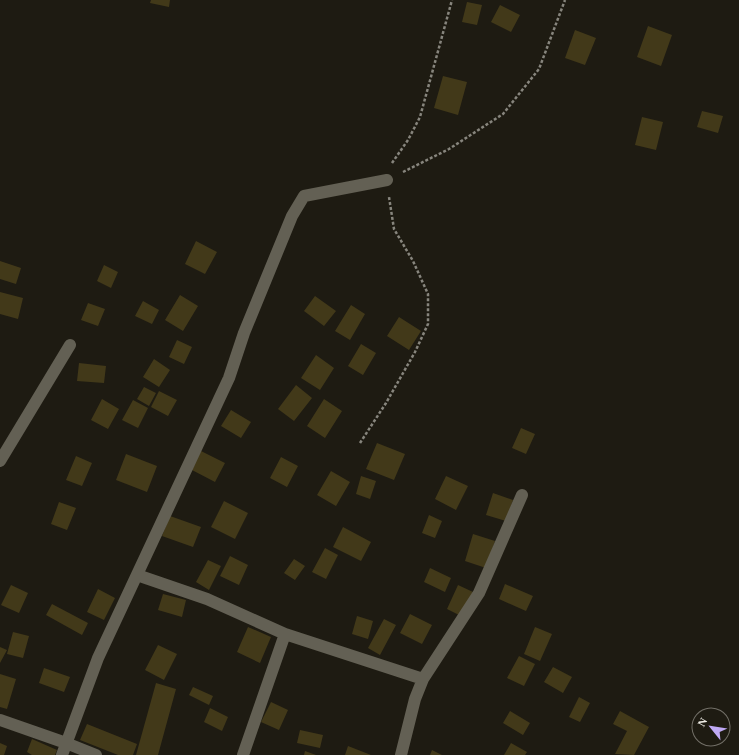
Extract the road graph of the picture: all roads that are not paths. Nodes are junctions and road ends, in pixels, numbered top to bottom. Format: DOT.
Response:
graph roads {
  1 [pos="387,180"];
  2 [pos="70,345"];
  3 [pos="0,460"];
  4 [pos="522,495"];
  5 [pos="137,575"];
  6 [pos="285,634"];
  7 [pos="423,679"];
  8 [pos="0,720"];
  9 [pos="66,743"];
  10 [pos="62,755"];
  11 [pos="96,755"];
  12 [pos="243,755"];
  13 [pos="401,755"];
  1 -- 5 [label="street"];
  2 -- 3 [label="street"];
  4 -- 7 [label="street"];
  5 -- 6 [label="street"];
  5 -- 9 [label="street"];
  6 -- 7 [label="street"];
  6 -- 12 [label="street"];
  7 -- 13 [label="street"];
  8 -- 9 [label="street"];
  9 -- 10 [label="street"];
  9 -- 11 [label="street"];
}
